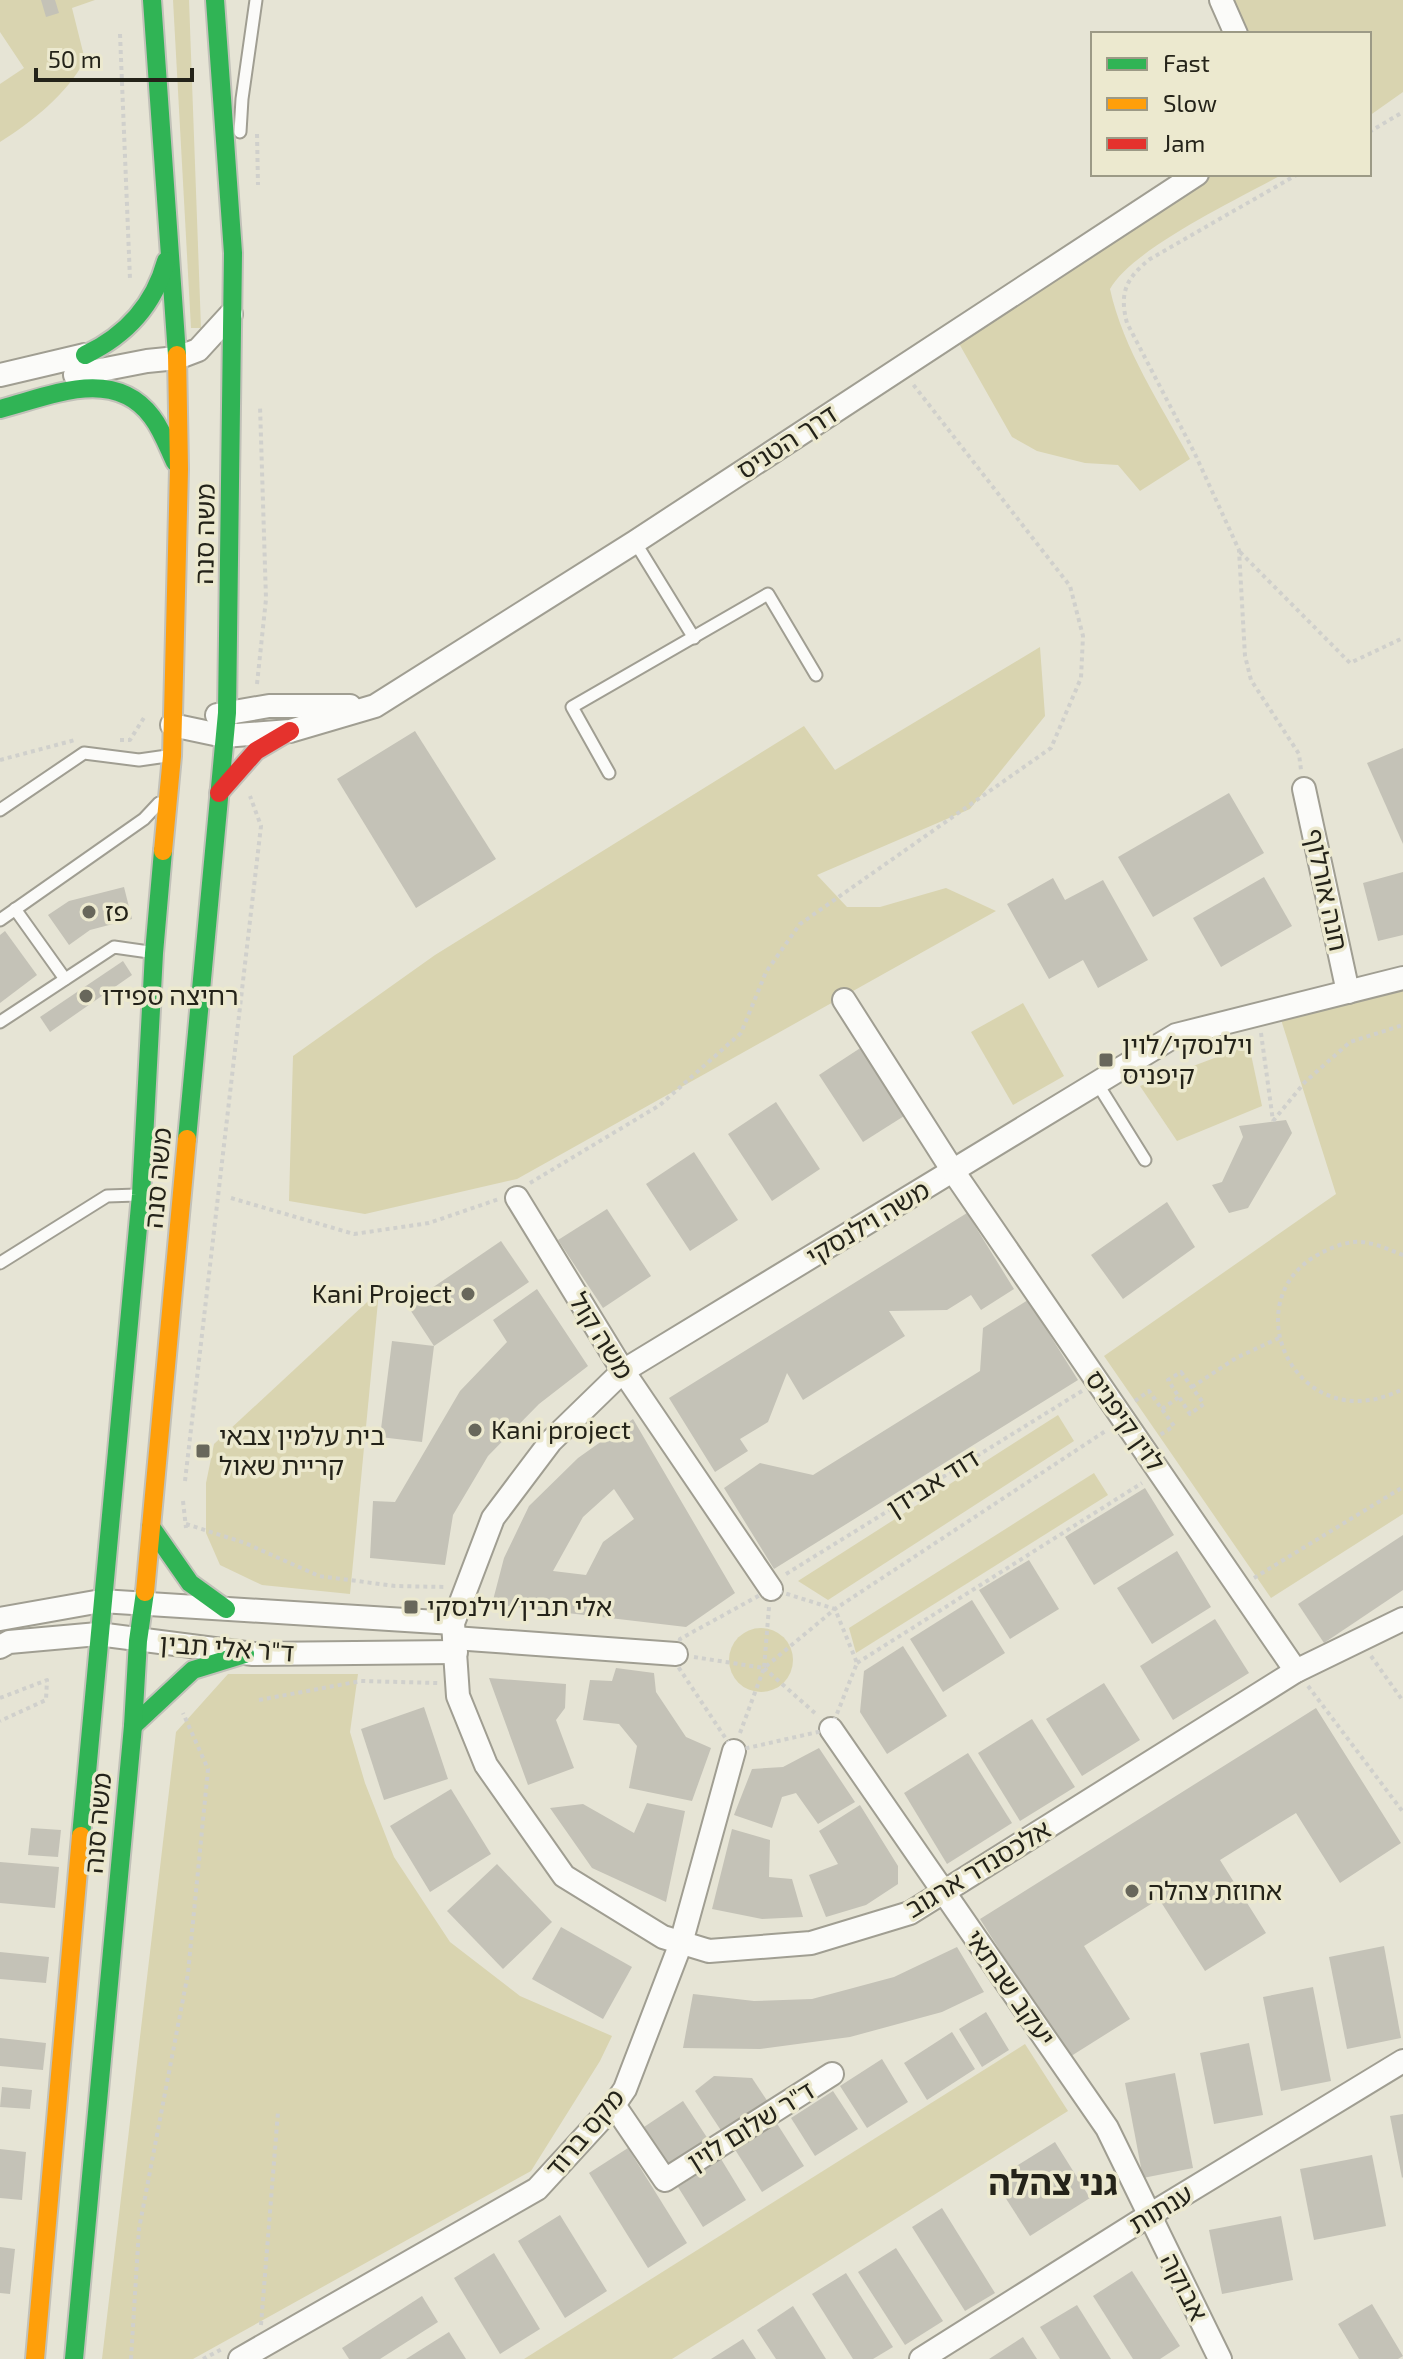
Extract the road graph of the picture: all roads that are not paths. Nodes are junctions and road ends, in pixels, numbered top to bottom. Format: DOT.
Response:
graph roads {
  1 [pos="152,0"];
  2 [pos="215,0"];
  3 [pos="256,0"];
  4 [pos="1221,0"];
  5 [pos="1235,32"];
  6 [pos="1194,176"];
  7 [pos="169,244"];
  8 [pos="233,253"];
  9 [pos="231,314"];
  10 [pos="85,355"];
  11 [pos="177,358"];
  12 [pos="0,375"];
  13 [pos="0,394"];
  14 [pos="0,409"];
  15 [pos="179,469"];
  16 [pos="635,542"];
  17 [pos="230,579"];
  18 [pos="694,638"];
  19 [pos="816,675"];
  20 [pos="269,706"];
  21 [pos="375,706"];
  22 [pos="227,713"];
  23 [pos="172,725"];
  24 [pos="290,731"];
  25 [pos="224,736"];
  26 [pos="172,756"];
  27 [pos="609,773"];
  28 [pos="1304,789"];
  29 [pos="219,793"];
  30 [pos="169,795"];
  31 [pos="0,810"];
  32 [pos="15,909"];
  33 [pos="0,920"];
  34 [pos="154,953"];
  35 [pos="1403,978"];
  36 [pos="65,979"];
  37 [pos="1348,992"];
  38 [pos="844,1000"];
  39 [pos="0,1022"];
  40 [pos="1097,1083"];
  41 [pos="1145,1160"];
  42 [pos="953,1171"];
  43 [pos="141,1195"];
  44 [pos="515,1196"];
  45 [pos="0,1263"];
  46 [pos="623,1371"];
  47 [pos="151,1527"];
  48 [pos="770,1587"];
  49 [pos="101,1601"];
  50 [pos="144,1604"];
  51 [pos="226,1609"];
  52 [pos="0,1619"];
  53 [pos="1403,1619"];
  54 [pos="98,1634"];
  55 [pos="454,1638"];
  56 [pos="138,1641"];
  57 [pos="0,1647"];
  58 [pos="245,1654"];
  59 [pos="682,1655"];
  60 [pos="1296,1671"];
  61 [pos="133,1726"];
  62 [pos="831,1729"];
  63 [pos="734,1751"];
  64 [pos="945,1893"];
  65 [pos="681,1943"];
  66 [pos="1403,2061"];
  67 [pos="832,2074"];
  68 [pos="614,2105"];
  69 [pos="1107,2128"];
  70 [pos="1148,2216"];
  71 [pos="77,2353"];
  72 [pos="233,2353"];
  73 [pos="35,2359"];
  74 [pos="921,2359"];
  75 [pos="1220,2359"];
  1 -- 7 [label="main road, משה סנה"];
  2 -- 8 [label="main road, משה סנה"];
  3 -- 8 [label="lane"];
  4 -- 5 [label="street"];
  6 -- 16 [label="street, דרך הטניס"];
  7 -- 10 [label="main road"];
  7 -- 11 [label="main road, משה סנה"];
  8 -- 9 [label="main road, משה סנה"];
  9 -- 11 [label="street"];
  9 -- 17 [label="main road, משה סנה"];
  10 -- 12 [label="street"];
  11 -- 13 [label="street"];
  11 -- 15 [label="main road, משה סנה"];
  14 -- 15 [label="main road"];
  15 -- 23 [label="main road, משה סנה"];
  16 -- 18 [label="lane"];
  16 -- 21 [label="street, דרך הטניס"];
  17 -- 20 [label="street"];
  17 -- 22 [label="main road, משה סנה"];
  18 -- 19 [label="lane"];
  18 -- 27 [label="lane"];
  20 -- 21 [label="street"];
  20 -- 22 [label="street"];
  21 -- 24 [label="street, דרך הטניס"];
  22 -- 23 [label="street"];
  22 -- 25 [label="main road, משה סנה"];
  23 -- 25 [label="street, דרך הטניס"];
  23 -- 26 [label="main road, משה סנה"];
  24 -- 25 [label="street, דרך הטניס"];
  24 -- 29 [label="main road"];
  25 -- 29 [label="main road, משה סנה"];
  26 -- 30 [label="main road, משה סנה"];
  26 -- 31 [label="lane"];
  28 -- 37 [label="street, חנה אורלוף"];
  29 -- 47 [label="main road, משה סנה"];
  30 -- 32 [label="lane"];
  30 -- 34 [label="main road, משה סנה"];
  32 -- 33 [label="lane"];
  32 -- 36 [label="lane"];
  34 -- 36 [label="lane"];
  34 -- 43 [label="main road, משה סנה"];
  35 -- 37 [label="street, משה וילנסקי"];
  36 -- 39 [label="lane"];
  37 -- 40 [label="street, משה וילנסקי"];
  38 -- 42 [label="street, לוין קיפניס"];
  40 -- 41 [label="lane"];
  40 -- 42 [label="street, משה וילנסקי"];
  42 -- 46 [label="street, משה וילנסקי"];
  42 -- 60 [label="street, לוין קיפניס"];
  43 -- 45 [label="lane"];
  43 -- 49 [label="main road, משה סנה"];
  44 -- 46 [label="street, משה קול"];
  46 -- 48 [label="street, משה קול"];
  46 -- 55 [label="street, משה וילנסקי"];
  47 -- 50 [label="main road, משה סנה"];
  47 -- 51 [label="main road"];
  49 -- 50 [label="street, ד\"ר אלי תבין"];
  49 -- 52 [label="street, ד\"ר אלי תבין"];
  49 -- 54 [label="main road, משה סנה"];
  50 -- 51 [label="street, ד\"ר אלי תבין"];
  50 -- 56 [label="main road, משה סנה"];
  51 -- 55 [label="street, ד\"ר אלי תבין"];
  53 -- 60 [label="street, אלכסנדר ארגוב"];
  54 -- 56 [label="street, ד\"ר אלי תבין"];
  54 -- 57 [label="street, ד\"ר אלי תבין"];
  54 -- 73 [label="main road, משה סנה"];
  55 -- 58 [label="street, ד\"ר אלי תבין"];
  55 -- 59 [label="street, ד\"ר אלי תבין"];
  55 -- 65 [label="street, אלכסנדר ארגוב"];
  56 -- 58 [label="street, ד\"ר אלי תבין"];
  56 -- 61 [label="main road, משה סנה"];
  58 -- 61 [label="main road"];
  60 -- 64 [label="street, אלכסנדר ארגוב"];
  61 -- 71 [label="main road, משה סנה"];
  62 -- 64 [label="street, יעקב שבתאי"];
  63 -- 65 [label="street, מקס ברוד"];
  64 -- 65 [label="street, אלכסנדר ארגוב"];
  64 -- 69 [label="street, יעקב שבתאי"];
  65 -- 68 [label="street, מקס ברוד"];
  66 -- 70 [label="street, ענתות"];
  67 -- 68 [label="street, ד\"ר שלום לוין"];
  68 -- 72 [label="street, מקס ברוד"];
  69 -- 70 [label="street, אבוקה"];
  70 -- 74 [label="street, ענתות"];
  70 -- 75 [label="street, אבוקה"];
}
